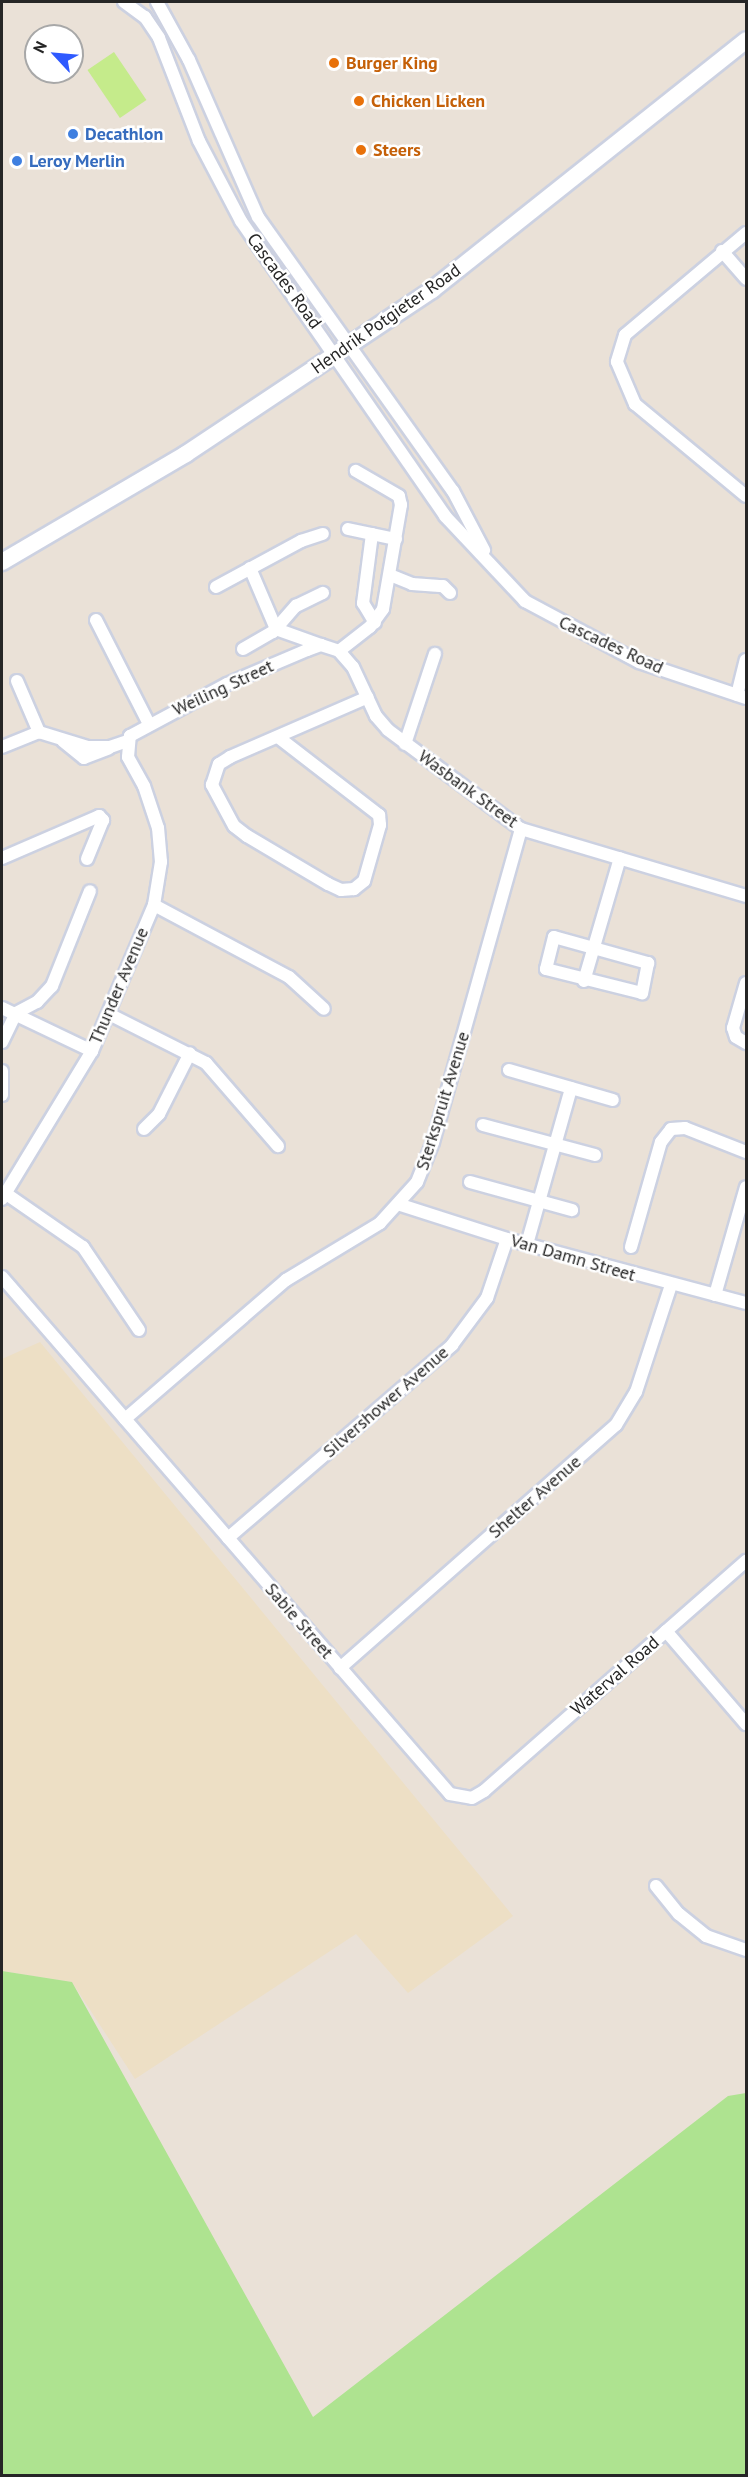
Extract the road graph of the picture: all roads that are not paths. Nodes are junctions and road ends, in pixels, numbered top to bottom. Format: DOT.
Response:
graph roads {
  1 [pos="157,2"];
  2 [pos="129,5"];
  3 [pos="747,40"];
  4 [pos="747,233"];
  5 [pos="722,251"];
  6 [pos="747,279"];
  7 [pos="351,344"];
  8 [pos="336,354"];
  9 [pos="356,471"];
  10 [pos="747,496"];
  11 [pos="348,529"];
  12 [pos="323,534"];
  13 [pos="372,534"];
  14 [pos="396,539"];
  15 [pos="2,562"];
  16 [pos="491,564"];
  17 [pos="250,568"];
  18 [pos="390,575"];
  19 [pos="216,587"];
  20 [pos="322,593"];
  21 [pos="450,593"];
  22 [pos="96,620"];
  23 [pos="375,622"];
  24 [pos="276,629"];
  25 [pos="321,645"];
  26 [pos="243,649"];
  27 [pos="339,651"];
  28 [pos="435,654"];
  29 [pos="747,660"];
  30 [pos="17,681"];
  31 [pos="742,696"];
  32 [pos="368,698"];
  33 [pos="149,724"];
  34 [pos="39,732"];
  35 [pos="278,737"];
  36 [pos="127,741"];
  37 [pos="405,744"];
  38 [pos="2,747"];
  39 [pos="521,829"];
  40 [pos="2,858"];
  41 [pos="620,858"];
  42 [pos="87,859"];
  43 [pos="90,891"];
  44 [pos="747,896"];
  45 [pos="154,905"];
  46 [pos="594,947"];
  47 [pos="584,981"];
  48 [pos="747,983"];
  49 [pos="7,1007"];
  50 [pos="324,1009"];
  51 [pos="109,1014"];
  52 [pos="2,1042"];
  53 [pos="747,1043"];
  54 [pos="92,1051"];
  55 [pos="190,1053"];
  56 [pos="509,1070"];
  57 [pos="2,1071"];
  58 [pos="572,1088"];
  59 [pos="2,1095"];
  60 [pos="613,1100"];
  61 [pos="483,1125"];
  62 [pos="144,1129"];
  63 [pos="556,1143"];
  64 [pos="278,1146"];
  65 [pos="747,1152"];
  66 [pos="595,1155"];
  67 [pos="470,1182"];
  68 [pos="747,1187"];
  69 [pos="3,1196"];
  70 [pos="539,1202"];
  71 [pos="401,1205"];
  72 [pos="572,1210"];
  73 [pos="507,1239"];
  74 [pos="527,1244"];
  75 [pos="631,1247"];
  76 [pos="2,1277"];
  77 [pos="671,1285"];
  78 [pos="715,1295"];
  79 [pos="747,1303"];
  80 [pos="139,1330"];
  81 [pos="125,1419"];
  82 [pos="228,1538"];
  83 [pos="747,1561"];
  84 [pos="666,1632"];
  85 [pos="340,1668"];
  86 [pos="747,1724"];
  87 [pos="484,1791"];
  88 [pos="656,1886"];
  89 [pos="747,1950"];
  1 -- 7 [label="street, Cascades Road"];
  2 -- 8 [label="street, Cascades Road"];
  3 -- 7 [label="main road, Hendrik Potgieter Road"];
  4 -- 5 [label="street"];
  5 -- 6 [label="street"];
  5 -- 10 [label="street"];
  7 -- 8 [label="main road, Hendrik Potgieter Road"];
  7 -- 16 [label="street, Cascades Road"];
  8 -- 15 [label="main road, Hendrik Potgieter Road"];
  8 -- 16 [label="street, Cascades Road"];
  9 -- 14 [label="street"];
  11 -- 13 [label="street"];
  12 -- 17 [label="street"];
  13 -- 14 [label="street"];
  13 -- 23 [label="street"];
  14 -- 18 [label="street"];
  16 -- 31 [label="street, Cascades Road"];
  17 -- 19 [label="street"];
  17 -- 24 [label="street"];
  18 -- 21 [label="street"];
  18 -- 23 [label="street"];
  20 -- 24 [label="street"];
  22 -- 33 [label="street"];
  23 -- 27 [label="street"];
  24 -- 25 [label="street"];
  24 -- 26 [label="street"];
  25 -- 27 [label="street"];
  25 -- 33 [label="street, Weiling Street"];
  27 -- 32 [label="street, Wasbank Street"];
  28 -- 37 [label="street"];
  29 -- 31 [label="street"];
  30 -- 34 [label="street"];
  32 -- 35 [label="street"];
  32 -- 37 [label="street, Wasbank Street"];
  33 -- 36 [label="street, Weiling Street"];
  34 -- 36 [label="street, Weiling Street"];
  34 -- 38 [label="street"];
  35 -- 35 [label="street"];
  36 -- 45 [label="street, Thunder Avenue"];
  37 -- 39 [label="street, Wasbank Street"];
  39 -- 41 [label="street, Wasbank Street"];
  39 -- 71 [label="street, Sterkspruit Avenue"];
  40 -- 42 [label="street"];
  41 -- 44 [label="street, Wasbank Street"];
  41 -- 46 [label="street"];
  43 -- 49 [label="street"];
  45 -- 50 [label="street"];
  45 -- 51 [label="street, Thunder Avenue"];
  46 -- 47 [label="street"];
  46 -- 47 [label="street"];
  46 -- 47 [label="street"];
  48 -- 53 [label="street"];
  49 -- 52 [label="street"];
  49 -- 54 [label="street"];
  51 -- 54 [label="street, Thunder Avenue"];
  51 -- 55 [label="street"];
  54 -- 69 [label="street, Thunder Avenue"];
  55 -- 62 [label="street"];
  55 -- 64 [label="street"];
  56 -- 58 [label="street"];
  57 -- 59 [label="street"];
  58 -- 60 [label="street"];
  58 -- 63 [label="street"];
  61 -- 63 [label="street"];
  63 -- 66 [label="street"];
  63 -- 70 [label="street"];
  65 -- 75 [label="street"];
  67 -- 70 [label="street"];
  68 -- 78 [label="street"];
  69 -- 80 [label="street"];
  70 -- 72 [label="street"];
  70 -- 74 [label="street"];
  71 -- 73 [label="street, Van Damn Street"];
  71 -- 81 [label="street, Sterkspruit Avenue"];
  73 -- 74 [label="street, Van Damn Street"];
  73 -- 82 [label="street, Silvershower Avenue"];
  74 -- 77 [label="street, Van Damn Street"];
  76 -- 81 [label="street"];
  77 -- 78 [label="street, Van Damn Street"];
  77 -- 85 [label="street, Shelter Avenue"];
  78 -- 79 [label="street, Van Damn Street"];
  81 -- 82 [label="street, Sabie Street"];
  82 -- 85 [label="street, Sabie Street"];
  83 -- 84 [label="street, Waterval Road"];
  84 -- 86 [label="street"];
  84 -- 87 [label="street, Waterval Road"];
  85 -- 87 [label="street, Sabie Street"];
  88 -- 89 [label="street"];
}
